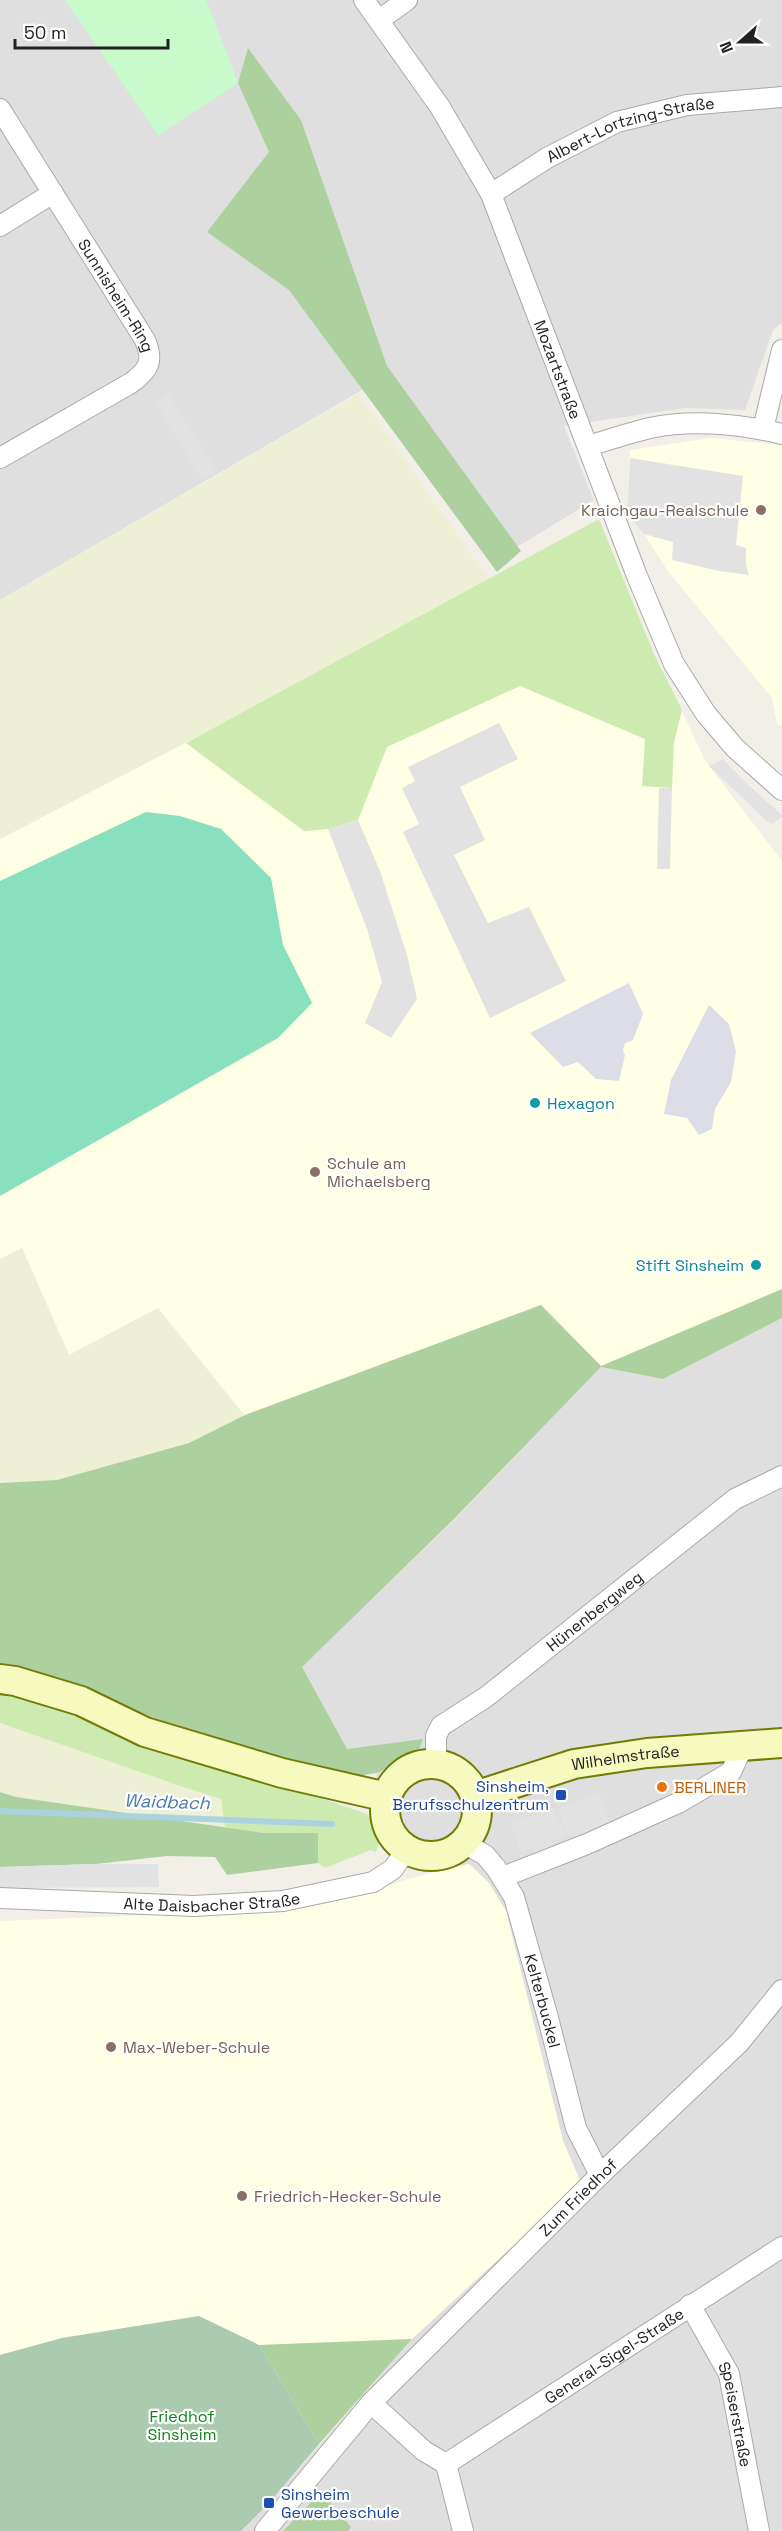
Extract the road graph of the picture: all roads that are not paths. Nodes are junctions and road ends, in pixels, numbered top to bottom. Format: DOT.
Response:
graph roads {
  1 [pos="364,0"];
  2 [pos="407,0"];
  3 [pos="380,20"];
  4 [pos="782,97"];
  5 [pos="0,109"];
  6 [pos="52,193"];
  7 [pos="491,194"];
  8 [pos="0,226"];
  9 [pos="782,350"];
  10 [pos="773,432"];
  11 [pos="588,446"];
  12 [pos="0,458"];
  13 [pos="782,790"];
  14 [pos="782,1476"];
  15 [pos="0,1679"];
  16 [pos="782,1743"];
  17 [pos="743,1746"];
  18 [pos="436,1764"];
  19 [pos="475,1796"];
  20 [pos="387,1797"];
  21 [pos="464,1843"];
  22 [pos="407,1849"];
  23 [pos="502,1877"];
  24 [pos="0,1898"];
  25 [pos="782,1990"];
  26 [pos="600,2175"];
  27 [pos="782,2247"];
  28 [pos="690,2305"];
  29 [pos="371,2403"];
  30 [pos="446,2464"];
  31 [pos="265,2531"];
  32 [pos="464,2531"];
  33 [pos="759,2531"];
  1 -- 3 [label="street, Mozartstraße"];
  2 -- 3 [label="street"];
  3 -- 7 [label="street, Mozartstraße"];
  4 -- 7 [label="street, Albert-Lortzing-Straße"];
  5 -- 6 [label="street, Sunnisheim-Ring"];
  6 -- 8 [label="street"];
  6 -- 12 [label="street, Sunnisheim-Ring"];
  7 -- 11 [label="street, Mozartstraße"];
  9 -- 10 [label="street"];
  10 -- 11 [label="street"];
  11 -- 13 [label="street, Mozartstraße"];
  14 -- 18 [label="street, Hünenbergweg"];
  15 -- 20 [label="main road"];
  16 -- 17 [label="main road, Wilhelmstraße"];
  17 -- 19 [label="main road, Wilhelmstraße"];
  17 -- 23 [label="street"];
  18 -- 19 [label="main road"];
  18 -- 20 [label="main road"];
  19 -- 21 [label="main road"];
  20 -- 22 [label="main road"];
  21 -- 22 [label="main road"];
  21 -- 23 [label="street, Kelterbuckel"];
  22 -- 24 [label="street, Alte Daisbacher Straße"];
  23 -- 26 [label="street, Kelterbuckel"];
  25 -- 26 [label="street, Zum Friedhof"];
  26 -- 29 [label="street, Zum Friedhof"];
  27 -- 28 [label="street, General-Sigel-Straße"];
  28 -- 30 [label="street, General-Sigel-Straße"];
  28 -- 33 [label="street, Speiserstraße"];
  29 -- 30 [label="street"];
  29 -- 31 [label="street, Zum Friedhof"];
  30 -- 32 [label="street"];
}
